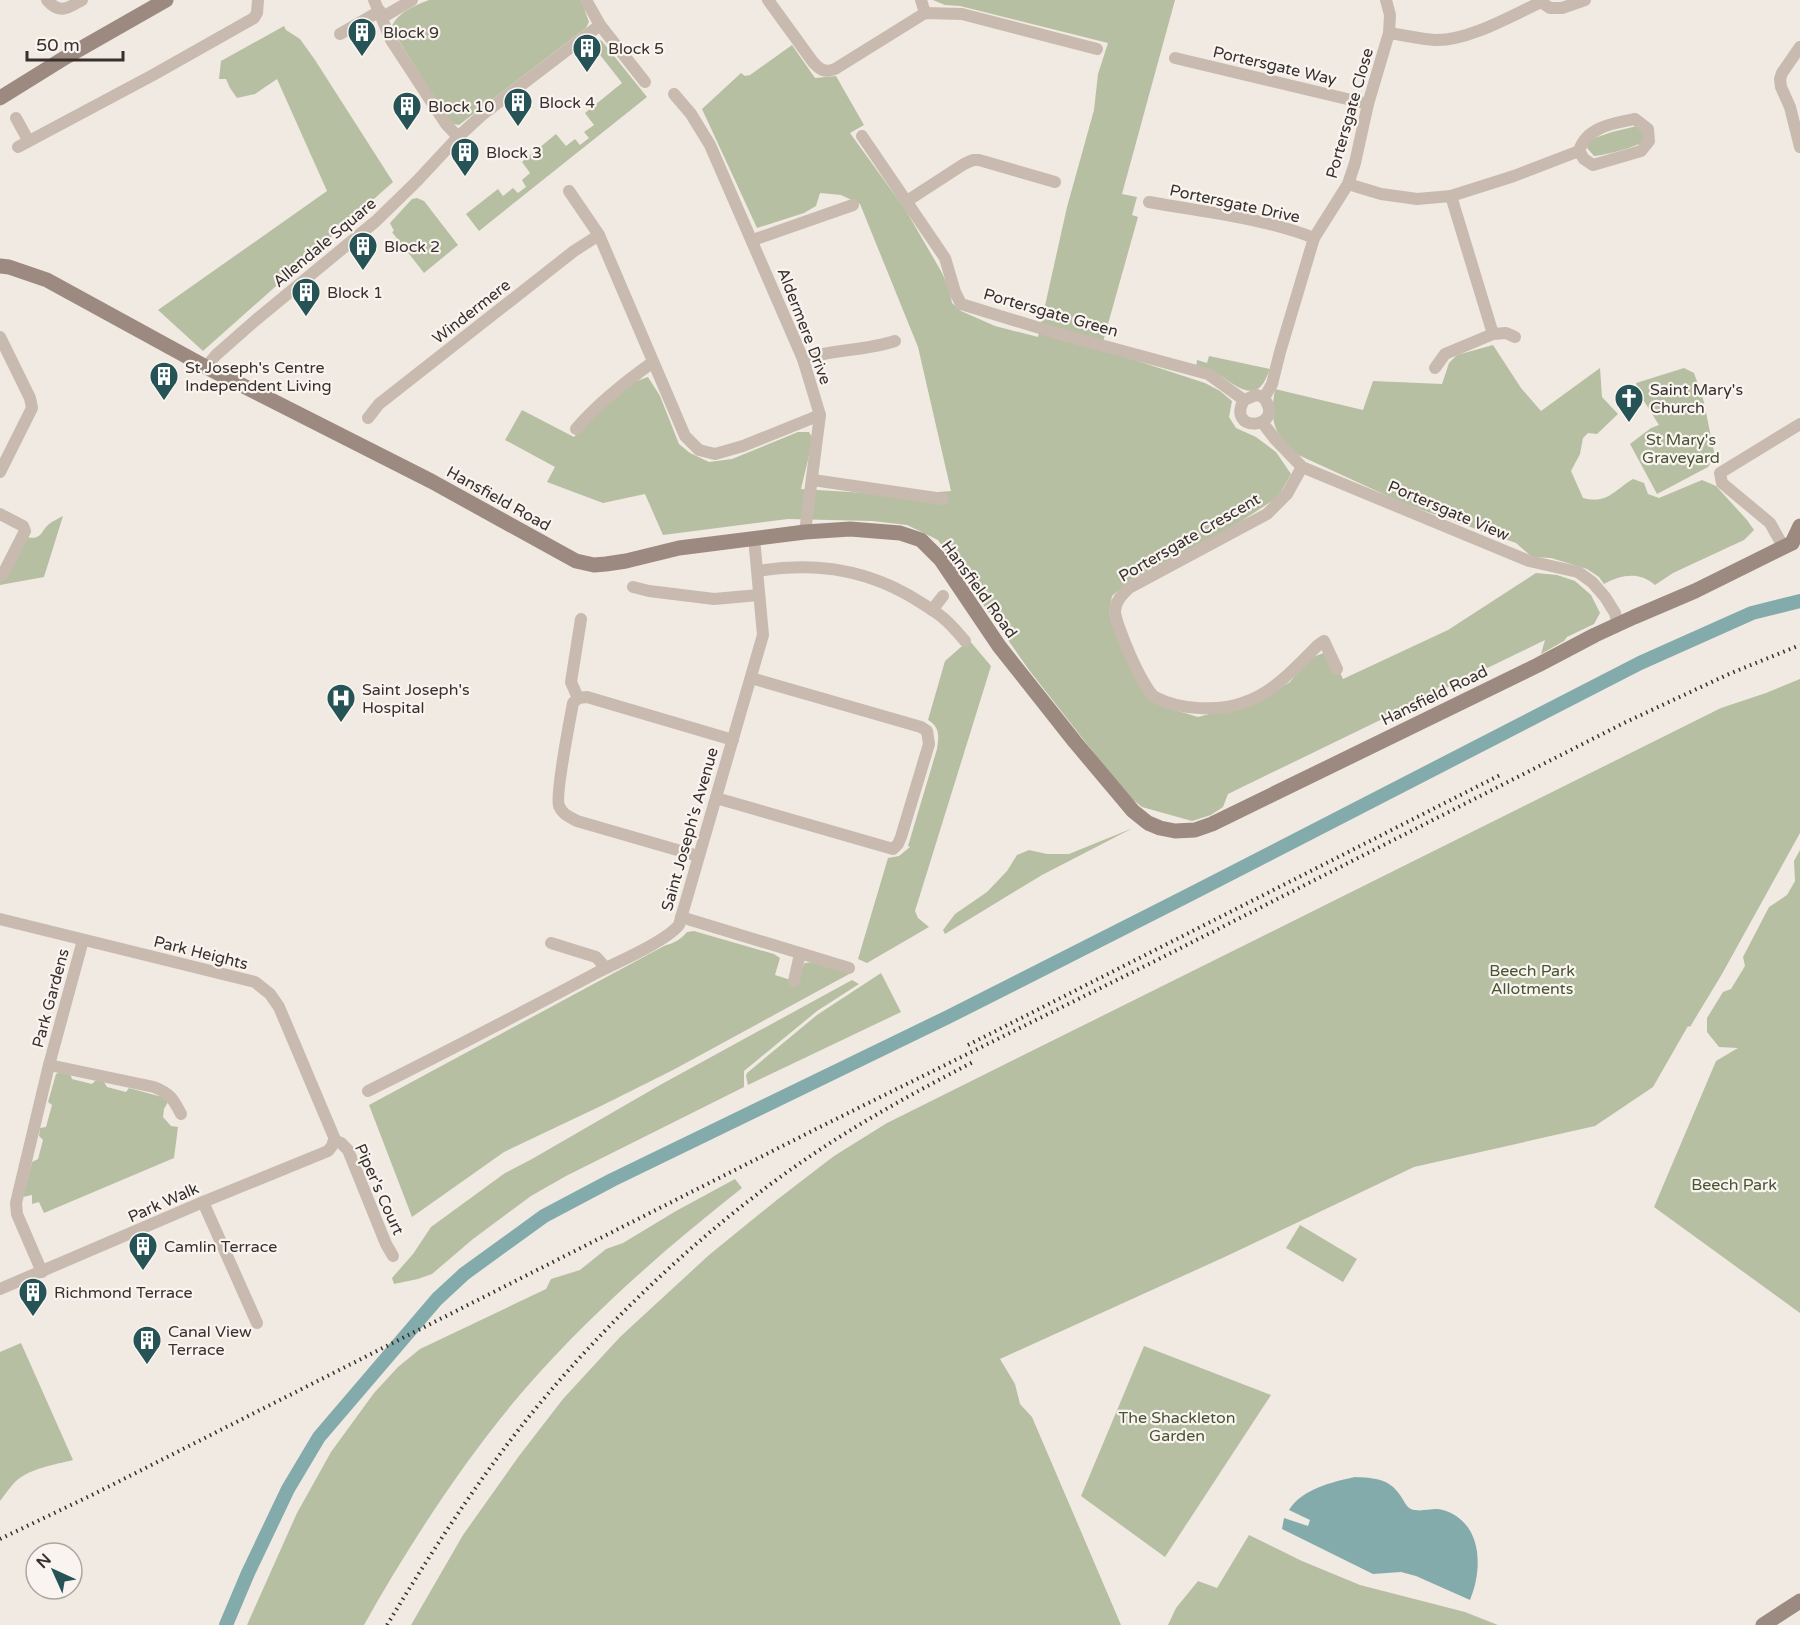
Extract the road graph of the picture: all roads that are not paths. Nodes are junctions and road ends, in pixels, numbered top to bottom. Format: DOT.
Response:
graph roads {
  1 [pos="47,0"];
  2 [pos="82,0"];
  3 [pos="166,0"];
  4 [pos="258,0"];
  5 [pos="412,0"];
  6 [pos="586,0"];
  7 [pos="768,0"];
  8 [pos="921,0"];
  9 [pos="1386,0"];
  10 [pos="1585,0"];
  11 [pos="1540,1"];
  12 [pos="379,9"];
  13 [pos="925,13"];
  14 [pos="600,25"];
  15 [pos="1389,33"];
  16 [pos="340,34"];
  17 [pos="1800,47"];
  18 [pos="1096,49"];
  19 [pos="1175,58"];
  20 [pos="645,82"];
  21 [pos="674,94"];
  22 [pos="0,98"];
  23 [pos="1368,104"];
  24 [pos="16,118"];
  25 [pos="862,136"];
  26 [pos="458,137"];
  27 [pos="1800,147"];
  28 [pos="1579,151"];
  29 [pos="1055,182"];
  30 [pos="1348,184"];
  31 [pos="569,191"];
  32 [pos="1451,196"];
  33 [pos="907,201"];
  34 [pos="1149,202"];
  35 [pos="853,205"];
  36 [pos="599,235"];
  37 [pos="1314,238"];
  38 [pos="753,240"];
  39 [pos="0,266"];
  40 [pos="1493,334"];
  41 [pos="0,337"];
  42 [pos="1515,337"];
  43 [pos="895,341"];
  44 [pos="803,359"];
  45 [pos="653,362"];
  46 [pos="207,367"];
  47 [pos="1435,368"];
  48 [pos="1264,398"];
  49 [pos="1244,400"];
  50 [pos="820,415"];
  51 [pos="368,418"];
  52 [pos="1262,422"];
  53 [pos="1800,424"];
  54 [pos="576,429"];
  55 [pos="1302,467"];
  56 [pos="0,472"];
  57 [pos="813,480"];
  58 [pos="943,499"];
  59 [pos="0,514"];
  60 [pos="1800,526"];
  61 [pos="805,532"];
  62 [pos="754,538"];
  63 [pos="1792,546"];
  64 [pos="758,571"];
  65 [pos="0,576"];
  66 [pos="633,587"];
  67 [pos="759,595"];
  68 [pos="943,596"];
  69 [pos="932,610"];
  70 [pos="581,618"];
  71 [pos="1618,625"];
  72 [pos="965,641"];
  73 [pos="1338,669"];
  74 [pos="751,678"];
  75 [pos="578,698"];
  76 [pos="733,740"];
  77 [pos="716,798"];
  78 [pos="698,856"];
  79 [pos="681,917"];
  80 [pos="0,919"];
  81 [pos="83,940"];
  82 [pos="551,943"];
  83 [pos="800,954"];
  84 [pos="606,968"];
  85 [pos="849,968"];
  86 [pos="794,981"];
  87 [pos="49,1065"];
  88 [pos="368,1091"];
  89 [pos="181,1114"];
  90 [pos="333,1140"];
  91 [pos="203,1202"];
  92 [pos="393,1256"];
  93 [pos="42,1272"];
  94 [pos="0,1289"];
  95 [pos="257,1323"];
  96 [pos="1800,1601"];
  97 [pos="1763,1625"];
  1 -- 2 [label="street"];
  3 -- 22 [label="street"];
  4 -- 24 [label="street"];
  5 -- 12 [label="street"];
  6 -- 14 [label="street"];
  7 -- 13 [label="street"];
  8 -- 13 [label="street"];
  9 -- 15 [label="street, Portersgate Close"];
  10 -- 11 [label="street"];
  11 -- 15 [label="street"];
  12 -- 16 [label="street"];
  12 -- 26 [label="street"];
  13 -- 18 [label="street"];
  14 -- 20 [label="street"];
  14 -- 26 [label="street, Allendale Square"];
  15 -- 23 [label="street, Portersgate Close"];
  17 -- 27 [label="street"];
  19 -- 23 [label="street, Portersgate Way"];
  21 -- 38 [label="street, Aldermere Drive"];
  23 -- 30 [label="street, Portersgate Close"];
  25 -- 33 [label="street, Portersgate Green"];
  26 -- 46 [label="street, Allendale Square"];
  28 -- 28 [label="street"];
  28 -- 32 [label="street"];
  29 -- 33 [label="street"];
  30 -- 32 [label="street"];
  30 -- 37 [label="street, Portersgate Close"];
  31 -- 36 [label="street"];
  32 -- 40 [label="street"];
  33 -- 49 [label="street, Portersgate Green"];
  34 -- 37 [label="street, Portersgate Drive"];
  35 -- 38 [label="street"];
  36 -- 45 [label="street"];
  36 -- 51 [label="street, Windermere"];
  37 -- 48 [label="street, Portersgate Close"];
  38 -- 44 [label="street, Aldermere Drive"];
  39 -- 46 [label="street, Hansfield Road"];
  40 -- 42 [label="street"];
  40 -- 47 [label="street"];
  41 -- 56 [label="street"];
  43 -- 44 [label="street"];
  44 -- 50 [label="street, Aldermere Drive"];
  45 -- 50 [label="street"];
  45 -- 54 [label="street"];
  46 -- 62 [label="street, Hansfield Road"];
  48 -- 49 [label="street"];
  48 -- 52 [label="street"];
  49 -- 52 [label="street"];
  50 -- 57 [label="street, Aldermere Drive"];
  52 -- 55 [label="street, Portersgate View"];
  53 -- 63 [label="street"];
  55 -- 71 [label="street, Portersgate View"];
  55 -- 73 [label="street, Portersgate Crescent"];
  57 -- 58 [label="street"];
  57 -- 61 [label="street, Aldermere Drive"];
  59 -- 65 [label="street"];
  60 -- 63 [label="street"];
  61 -- 62 [label="street, Hansfield Road"];
  61 -- 71 [label="street, Hansfield Road"];
  62 -- 64 [label="street, Saint Joseph's Avenue"];
  63 -- 71 [label="street, Hansfield Road"];
  64 -- 67 [label="street, Saint Joseph's Avenue"];
  64 -- 69 [label="street"];
  66 -- 67 [label="street"];
  67 -- 74 [label="street, Saint Joseph's Avenue"];
  68 -- 69 [label="street"];
  69 -- 72 [label="street"];
  70 -- 75 [label="street"];
  74 -- 76 [label="street, Saint Joseph's Avenue"];
  74 -- 77 [label="street"];
  75 -- 76 [label="street"];
  75 -- 78 [label="street"];
  76 -- 77 [label="street, Saint Joseph's Avenue"];
  77 -- 78 [label="street, Saint Joseph's Avenue"];
  78 -- 79 [label="street, Saint Joseph's Avenue"];
  79 -- 83 [label="street"];
  79 -- 84 [label="street, Saint Joseph's Avenue"];
  80 -- 81 [label="street, Park Heights"];
  81 -- 87 [label="street, Park Gardens"];
  81 -- 90 [label="street, Park Heights"];
  82 -- 84 [label="street"];
  83 -- 85 [label="street"];
  83 -- 86 [label="street"];
  84 -- 88 [label="street, Saint Joseph's Avenue"];
  87 -- 89 [label="street, Park Gardens"];
  87 -- 93 [label="street, Park Gardens"];
  90 -- 91 [label="street, Park Walk"];
  90 -- 92 [label="street, Piper's Court"];
  91 -- 93 [label="street, Park Walk"];
  91 -- 95 [label="street"];
  93 -- 94 [label="street, Park Walk"];
  96 -- 97 [label="street"];
}
